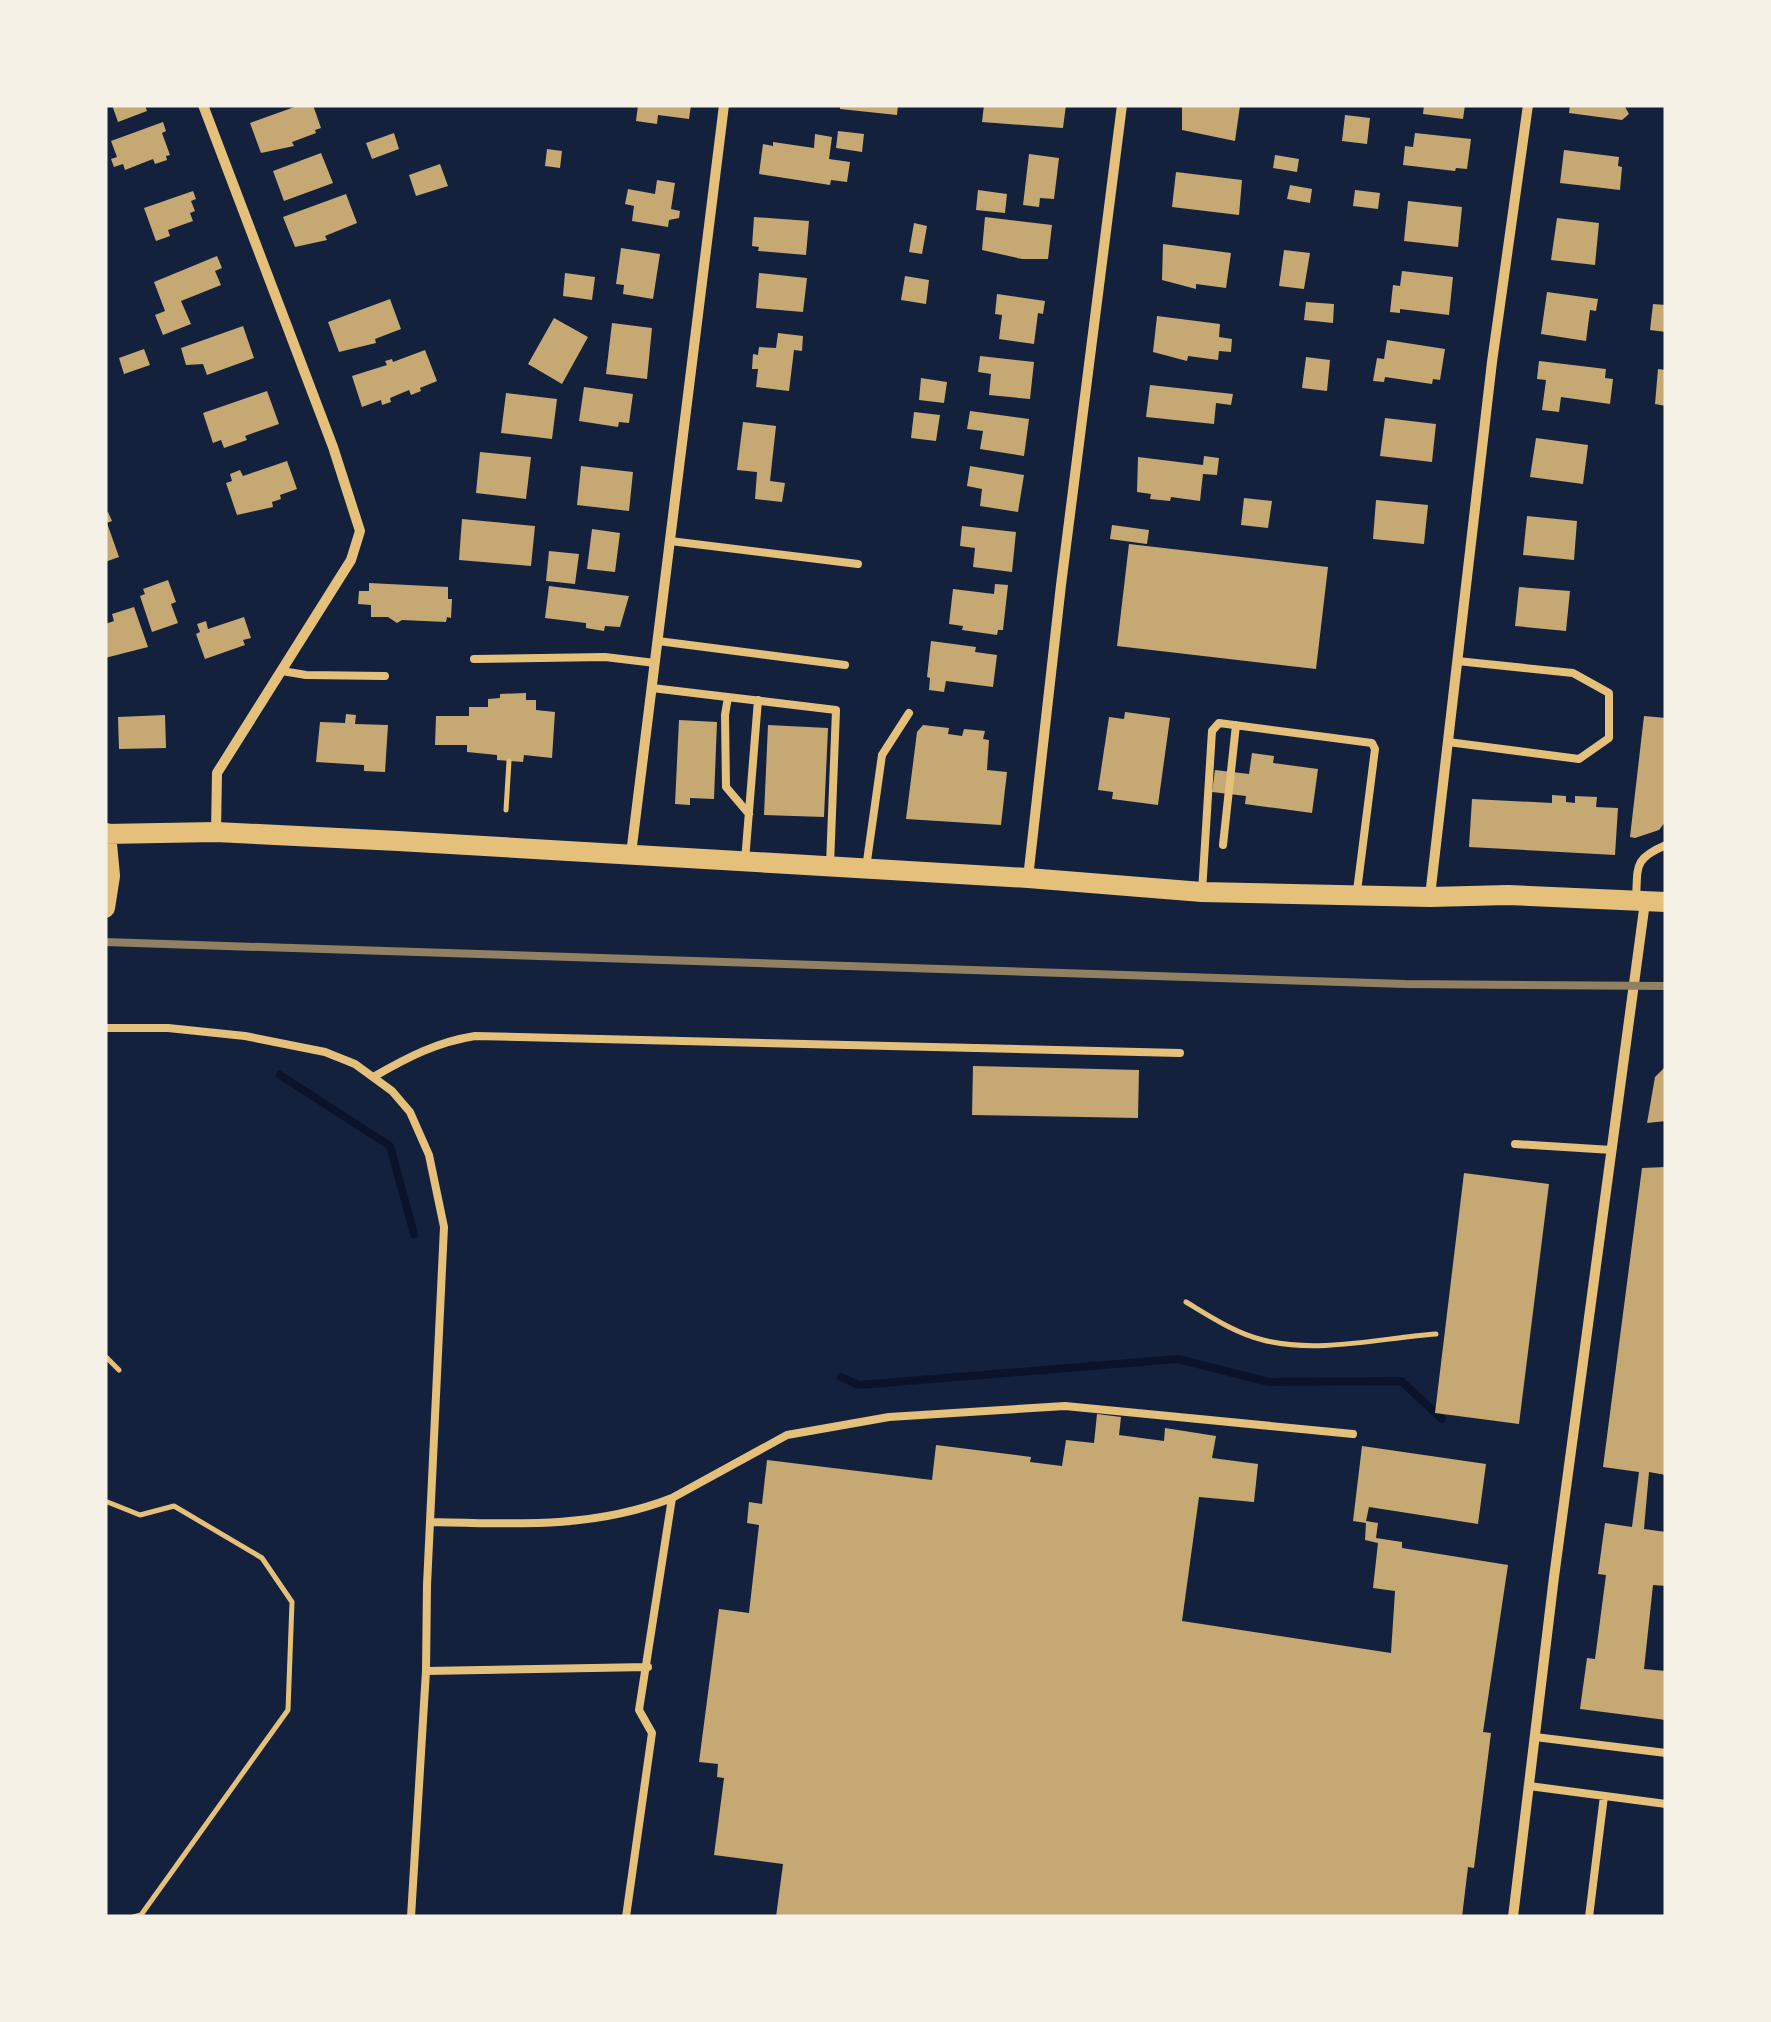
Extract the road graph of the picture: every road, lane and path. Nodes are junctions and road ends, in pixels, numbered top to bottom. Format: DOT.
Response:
graph roads {
  1 [pos="203,105"];
  2 [pos="724,105"];
  3 [pos="1122,105"];
  4 [pos="1528,105"];
  5 [pos="670,541"];
  6 [pos="858,564"];
  7 [pos="658,641"];
  8 [pos="474,659"];
  9 [pos="1457,661"];
  10 [pos="655,663"];
  11 [pos="846,665"];
  12 [pos="282,671"];
  13 [pos="385,676"];
  14 [pos="652,688"];
  15 [pos="728,697"];
  16 [pos="758,700"];
  17 [pos="910,713"];
  18 [pos="1236,725"];
  19 [pos="1448,742"];
  20 [pos="510,761"];
  21 [pos="506,810"];
  22 [pos="749,814"];
  23 [pos="105,832"];
  24 [pos="216,832"];
  25 [pos="1223,845"];
  26 [pos="1666,845"];
  27 [pos="631,854"];
  28 [pos="745,861"];
  29 [pos="830,866"];
  30 [pos="866,868"];
  31 [pos="1028,878"];
  32 [pos="1202,892"];
  33 [pos="1356,896"];
  34 [pos="1430,897"];
  35 [pos="1649,901"];
  36 [pos="105,908"];
  37 [pos="105,1028"];
  38 [pos="1180,1052"];
  39 [pos="375,1076"];
  40 [pos="1515,1144"];
  41 [pos="1612,1150"];
  42 [pos="1186,1302"];
  43 [pos="1436,1334"];
  44 [pos="105,1356"];
  45 [pos="119,1370"];
  46 [pos="1354,1434"];
  47 [pos="672,1498"];
  48 [pos="105,1501"];
  49 [pos="430,1522"];
  50 [pos="648,1667"];
  51 [pos="426,1671"];
  52 [pos="1535,1737"];
  53 [pos="1666,1753"];
  54 [pos="1529,1786"];
  55 [pos="1604,1796"];
  56 [pos="1666,1804"];
  57 [pos="133,1917"];
  58 [pos="411,1917"];
  59 [pos="626,1917"];
  60 [pos="1513,1917"];
  61 [pos="1588,1917"];
  1 -- 12 [label="street"];
  2 -- 5 [label="street"];
  3 -- 31 [label="street"];
  4 -- 9 [label="street"];
  5 -- 6 [label="lane"];
  5 -- 7 [label="street"];
  7 -- 10 [label="street"];
  7 -- 11 [label="lane"];
  8 -- 10 [label="lane"];
  9 -- 19 [label="street"];
  9 -- 19 [label="lane"];
  10 -- 14 [label="street"];
  12 -- 13 [label="lane"];
  12 -- 24 [label="street"];
  14 -- 15 [label="lane"];
  14 -- 27 [label="street"];
  15 -- 16 [label="lane"];
  15 -- 22 [label="lane"];
  16 -- 22 [label="lane"];
  16 -- 29 [label="lane"];
  17 -- 30 [label="lane"];
  18 -- 25 [label="lane"];
  18 -- 32 [label="lane"];
  18 -- 33 [label="lane"];
  19 -- 34 [label="street"];
  20 -- 21 [label="path"];
  22 -- 28 [label="lane"];
  23 -- 24 [label="main road"];
  23 -- 36 [label="main road"];
  24 -- 27 [label="main road"];
  26 -- 35 [label="lane"];
  27 -- 28 [label="main road"];
  28 -- 29 [label="main road"];
  29 -- 30 [label="main road"];
  30 -- 31 [label="main road"];
  31 -- 32 [label="main road"];
  32 -- 33 [label="main road"];
  33 -- 34 [label="main road"];
  34 -- 35 [label="main road"];
  35 -- 41 [label="street"];
  37 -- 39 [label="lane"];
  38 -- 39 [label="lane"];
  39 -- 49 [label="lane"];
  40 -- 41 [label="lane"];
  41 -- 52 [label="street"];
  42 -- 43 [label="path"];
  44 -- 45 [label="path"];
  46 -- 47 [label="lane"];
  47 -- 49 [label="lane"];
  47 -- 50 [label="lane"];
  48 -- 57 [label="path"];
  49 -- 51 [label="lane"];
  50 -- 51 [label="lane"];
  50 -- 59 [label="lane"];
  51 -- 58 [label="lane"];
  52 -- 53 [label="lane"];
  52 -- 54 [label="street"];
  54 -- 55 [label="lane"];
  54 -- 60 [label="street"];
  55 -- 56 [label="lane"];
  55 -- 61 [label="lane"];
}
